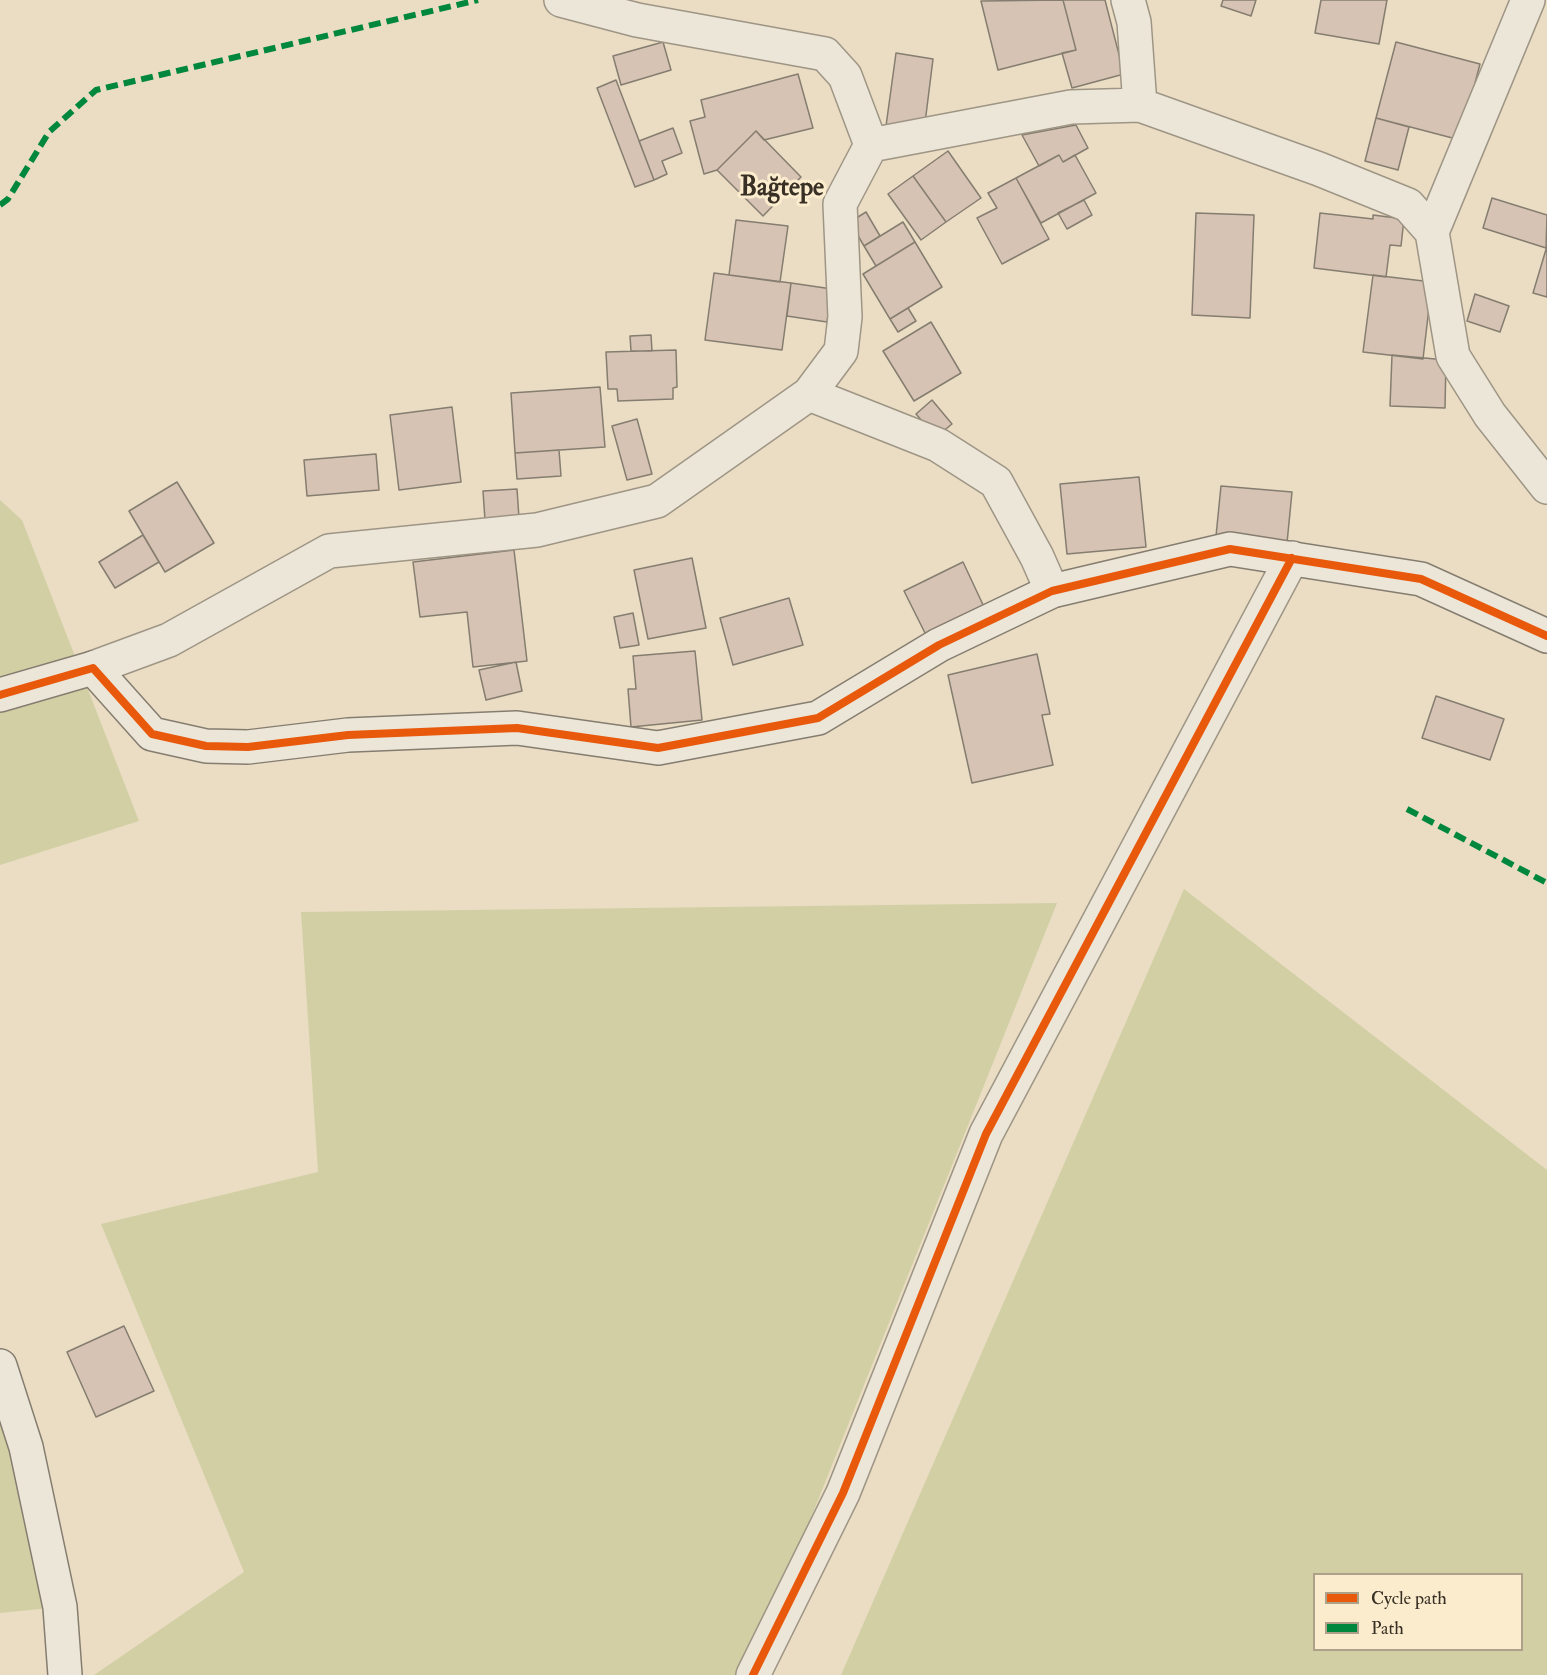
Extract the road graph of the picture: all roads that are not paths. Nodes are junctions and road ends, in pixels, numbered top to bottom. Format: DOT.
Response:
graph roads {
  1 [pos="561,0"];
  2 [pos="1128,0"];
  3 [pos="1528,0"];
  4 [pos="1140,105"];
  5 [pos="871,145"];
  6 [pos="1432,232"];
  7 [pos="808,394"];
  8 [pos="1545,482"];
  9 [pos="1292,558"];
  10 [pos="1052,591"];
  11 [pos="1547,636"];
  12 [pos="93,668"];
  13 [pos="0,695"];
  14 [pos="0,1366"];
  15 [pos="65,1675"];
  16 [pos="753,1675"];
  1 -- 5 [label="street"];
  2 -- 4 [label="street"];
  3 -- 6 [label="street"];
  4 -- 5 [label="street"];
  4 -- 6 [label="street"];
  5 -- 7 [label="street"];
  6 -- 8 [label="street"];
  7 -- 10 [label="street"];
  7 -- 12 [label="street"];
  9 -- 10 [label="street"];
  9 -- 11 [label="street"];
  9 -- 16 [label="street"];
  10 -- 12 [label="street"];
  12 -- 13 [label="street"];
  14 -- 15 [label="street"];
}
